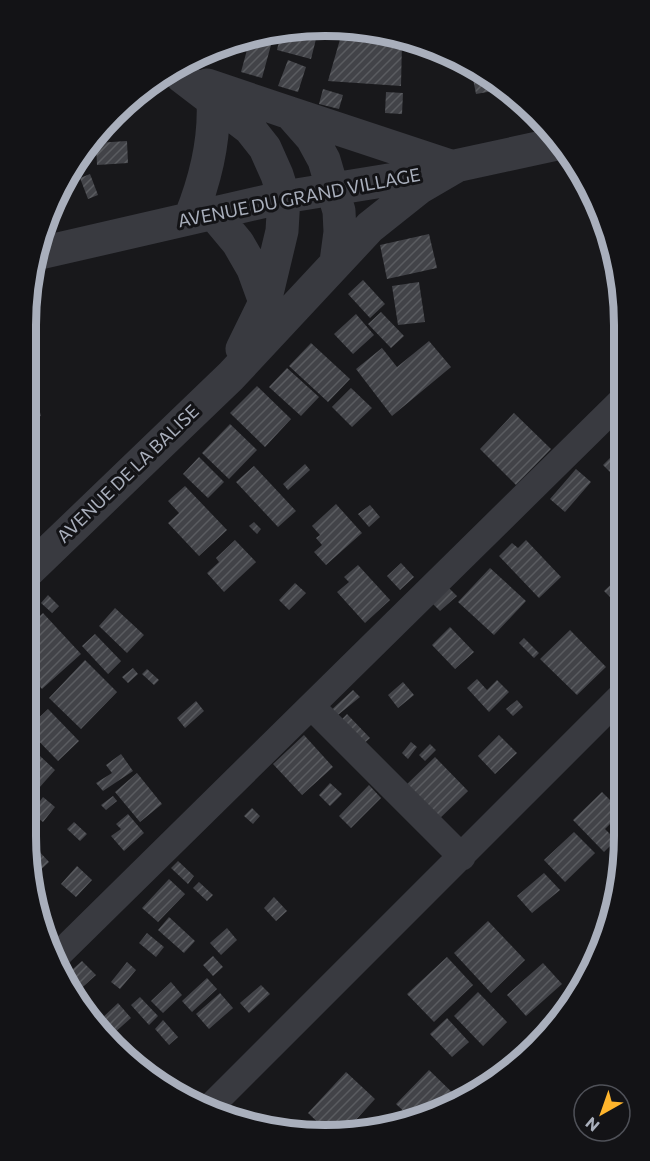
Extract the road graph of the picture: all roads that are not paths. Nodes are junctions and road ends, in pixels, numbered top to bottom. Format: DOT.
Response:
graph roads {
  1 [pos="179,76"];
  2 [pos="180,76"];
  3 [pos="213,101"];
  4 [pos="290,113"];
  5 [pos="551,145"];
  6 [pos="455,167"];
  7 [pos="333,188"];
  8 [pos="284,197"];
  9 [pos="201,216"];
  10 [pos="46,252"];
  11 [pos="336,262"];
  12 [pos="265,302"];
  13 [pos="231,376"];
  14 [pos="614,408"];
  15 [pos="36,563"];
  16 [pos="614,703"];
  17 [pos="311,706"];
  18 [pos="462,857"];
  19 [pos="61,952"];
  20 [pos="214,1103"];
  1 -- 3 [label="street"];
  2 -- 4 [label="street"];
  3 -- 8 [label="street"];
  3 -- 9 [label="street"];
  4 -- 6 [label="street"];
  4 -- 7 [label="street"];
  5 -- 6 [label="street, AVENUE DU GRAND VILLAGE"];
  6 -- 7 [label="street, AVENUE DU GRAND VILLAGE"];
  6 -- 11 [label="street, AVENUE DE LA BALISE"];
  7 -- 8 [label="street, AVENUE DU GRAND VILLAGE"];
  7 -- 11 [label="street"];
  8 -- 9 [label="street, AVENUE DU GRAND VILLAGE"];
  8 -- 12 [label="street"];
  9 -- 10 [label="street, AVENUE DU GRAND VILLAGE"];
  9 -- 12 [label="street"];
  11 -- 13 [label="street, AVENUE DE LA BALISE"];
  12 -- 13 [label="street"];
  13 -- 15 [label="street, AVENUE DE LA BALISE"];
  14 -- 17 [label="street"];
  16 -- 18 [label="street"];
  17 -- 18 [label="street"];
  17 -- 19 [label="street"];
  18 -- 20 [label="street"];
}
